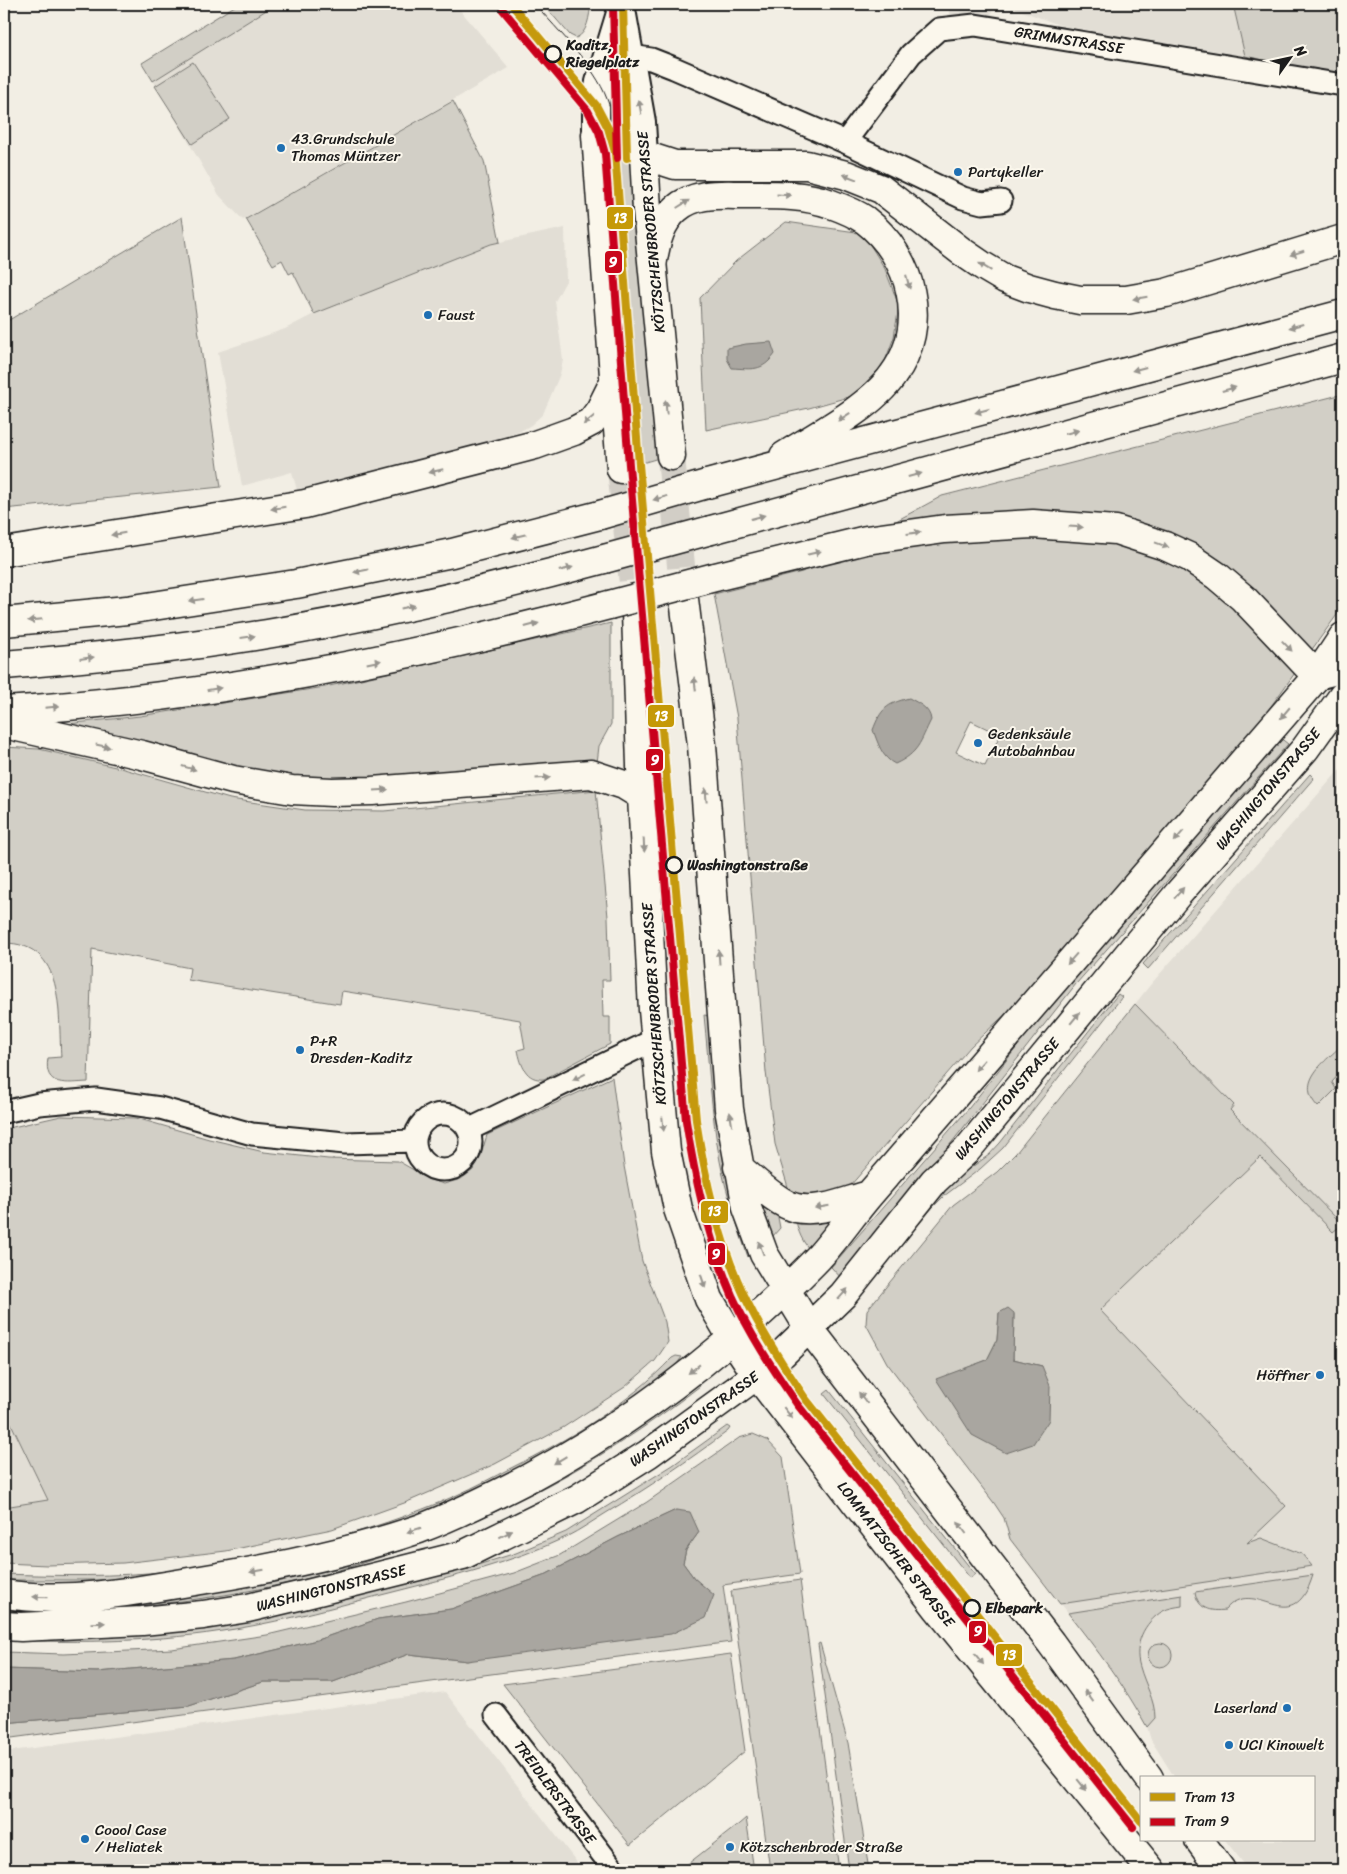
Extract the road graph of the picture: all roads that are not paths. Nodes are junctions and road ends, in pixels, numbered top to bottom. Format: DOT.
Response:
graph roads {
  1 [pos="621,7"];
  2 [pos="631,56"];
  3 [pos="1343,85"];
  4 [pos="596,135"];
  5 [pos="845,142"];
  6 [pos="644,156"];
  7 [pos="1001,201"];
  8 [pos="1343,239"];
  9 [pos="653,260"];
  10 [pos="1343,314"];
  11 [pos="1343,358"];
  12 [pos="615,380"];
  13 [pos="670,456"];
  14 [pos="621,469"];
  15 [pos="764,470"];
  16 [pos="4,552"];
  17 [pos="684,599"];
  18 [pos="636,612"];
  19 [pos="4,622"];
  20 [pos="1343,637"];
  21 [pos="4,665"];
  22 [pos="1337,689"];
  23 [pos="4,711"];
  24 [pos="4,724"];
  25 [pos="642,796"];
  26 [pos="654,1040"];
  27 [pos="4,1112"];
  28 [pos="468,1130"];
  29 [pos="414,1141"];
  30 [pos="738,1167"];
  31 [pos="868,1195"];
  32 [pos="785,1290"];
  33 [pos="808,1328"];
  34 [pos="732,1338"];
  35 [pos="757,1375"];
  36 [pos="4,1594"];
  37 [pos="4,1626"];
  38 [pos="496,1714"];
  39 [pos="1147,1776"];
  40 [pos="1200,1842"];
  41 [pos="612,1870"];
  42 [pos="1151,1870"];
  43 [pos="1221,1870"];
  1 -- 2 [label="street, KÖTZSCHENBRODER STRASSE"];
  1 -- 4 [label="street, KÖTZSCHENBRODER STRASSE"];
  2 -- 5 [label="street"];
  6 -- 2 [label="street, KÖTZSCHENBRODER STRASSE, one-way"];
  3 -- 5 [label="street, GRIMMSTRASSE"];
  4 -- 12 [label="main road, KÖTZSCHENBRODER STRASSE"];
  5 -- 7 [label="street"];
  8 -- 6 [label="main road, one-way"];
  6 -- 9 [label="main road, KÖTZSCHENBRODER STRASSE"];
  13 -- 9 [label="main road, KÖTZSCHENBRODER STRASSE, one-way"];
  9 -- 15 [label="main road, one-way"];
  10 -- 15 [label="main road, one-way"];
  21 -- 11 [label="main road, one-way, bridge"];
  12 -- 14 [label="main road, KÖTZSCHENBRODER STRASSE"];
  12 -- 16 [label="main road, one-way"];
  15 -- 19 [label="main road, one-way, bridge"];
  30 -- 17 [label="main road, one-way"];
  18 -- 25 [label="main road, KÖTZSCHENBRODER STRASSE"];
  20 -- 22 [label="main road"];
  23 -- 22 [label="main road, one-way, bridge"];
  22 -- 31 [label="main road, one-way"];
  33 -- 22 [label="main road, WASHINGTONSTRASSE, one-way"];
  24 -- 25 [label="main road, one-way"];
  25 -- 26 [label="main road, KÖTZSCHENBRODER STRASSE, one-way"];
  26 -- 28 [label="street, one-way"];
  26 -- 34 [label="main road, KÖTZSCHENBRODER STRASSE, one-way"];
  27 -- 29 [label="street"];
  28 -- 29 [label="street"];
  28 -- 29 [label="street"];
  31 -- 30 [label="main road, one-way"];
  32 -- 30 [label="main road, one-way"];
  31 -- 32 [label="main road"];
  32 -- 33 [label="main road"];
  32 -- 34 [label="main road"];
  33 -- 35 [label="main road, WASHINGTONSTRASSE"];
  39 -- 33 [label="main road, one-way"];
  34 -- 35 [label="main road, KÖTZSCHENBRODER STRASSE"];
  34 -- 36 [label="main road, one-way"];
  37 -- 35 [label="main road, WASHINGTONSTRASSE, one-way"];
  35 -- 42 [label="main road, LOMMATZSCHER STRASSE, one-way"];
  38 -- 41 [label="street, TREIDLERSTRASSE"];
  40 -- 43 [label="main road"];
}
